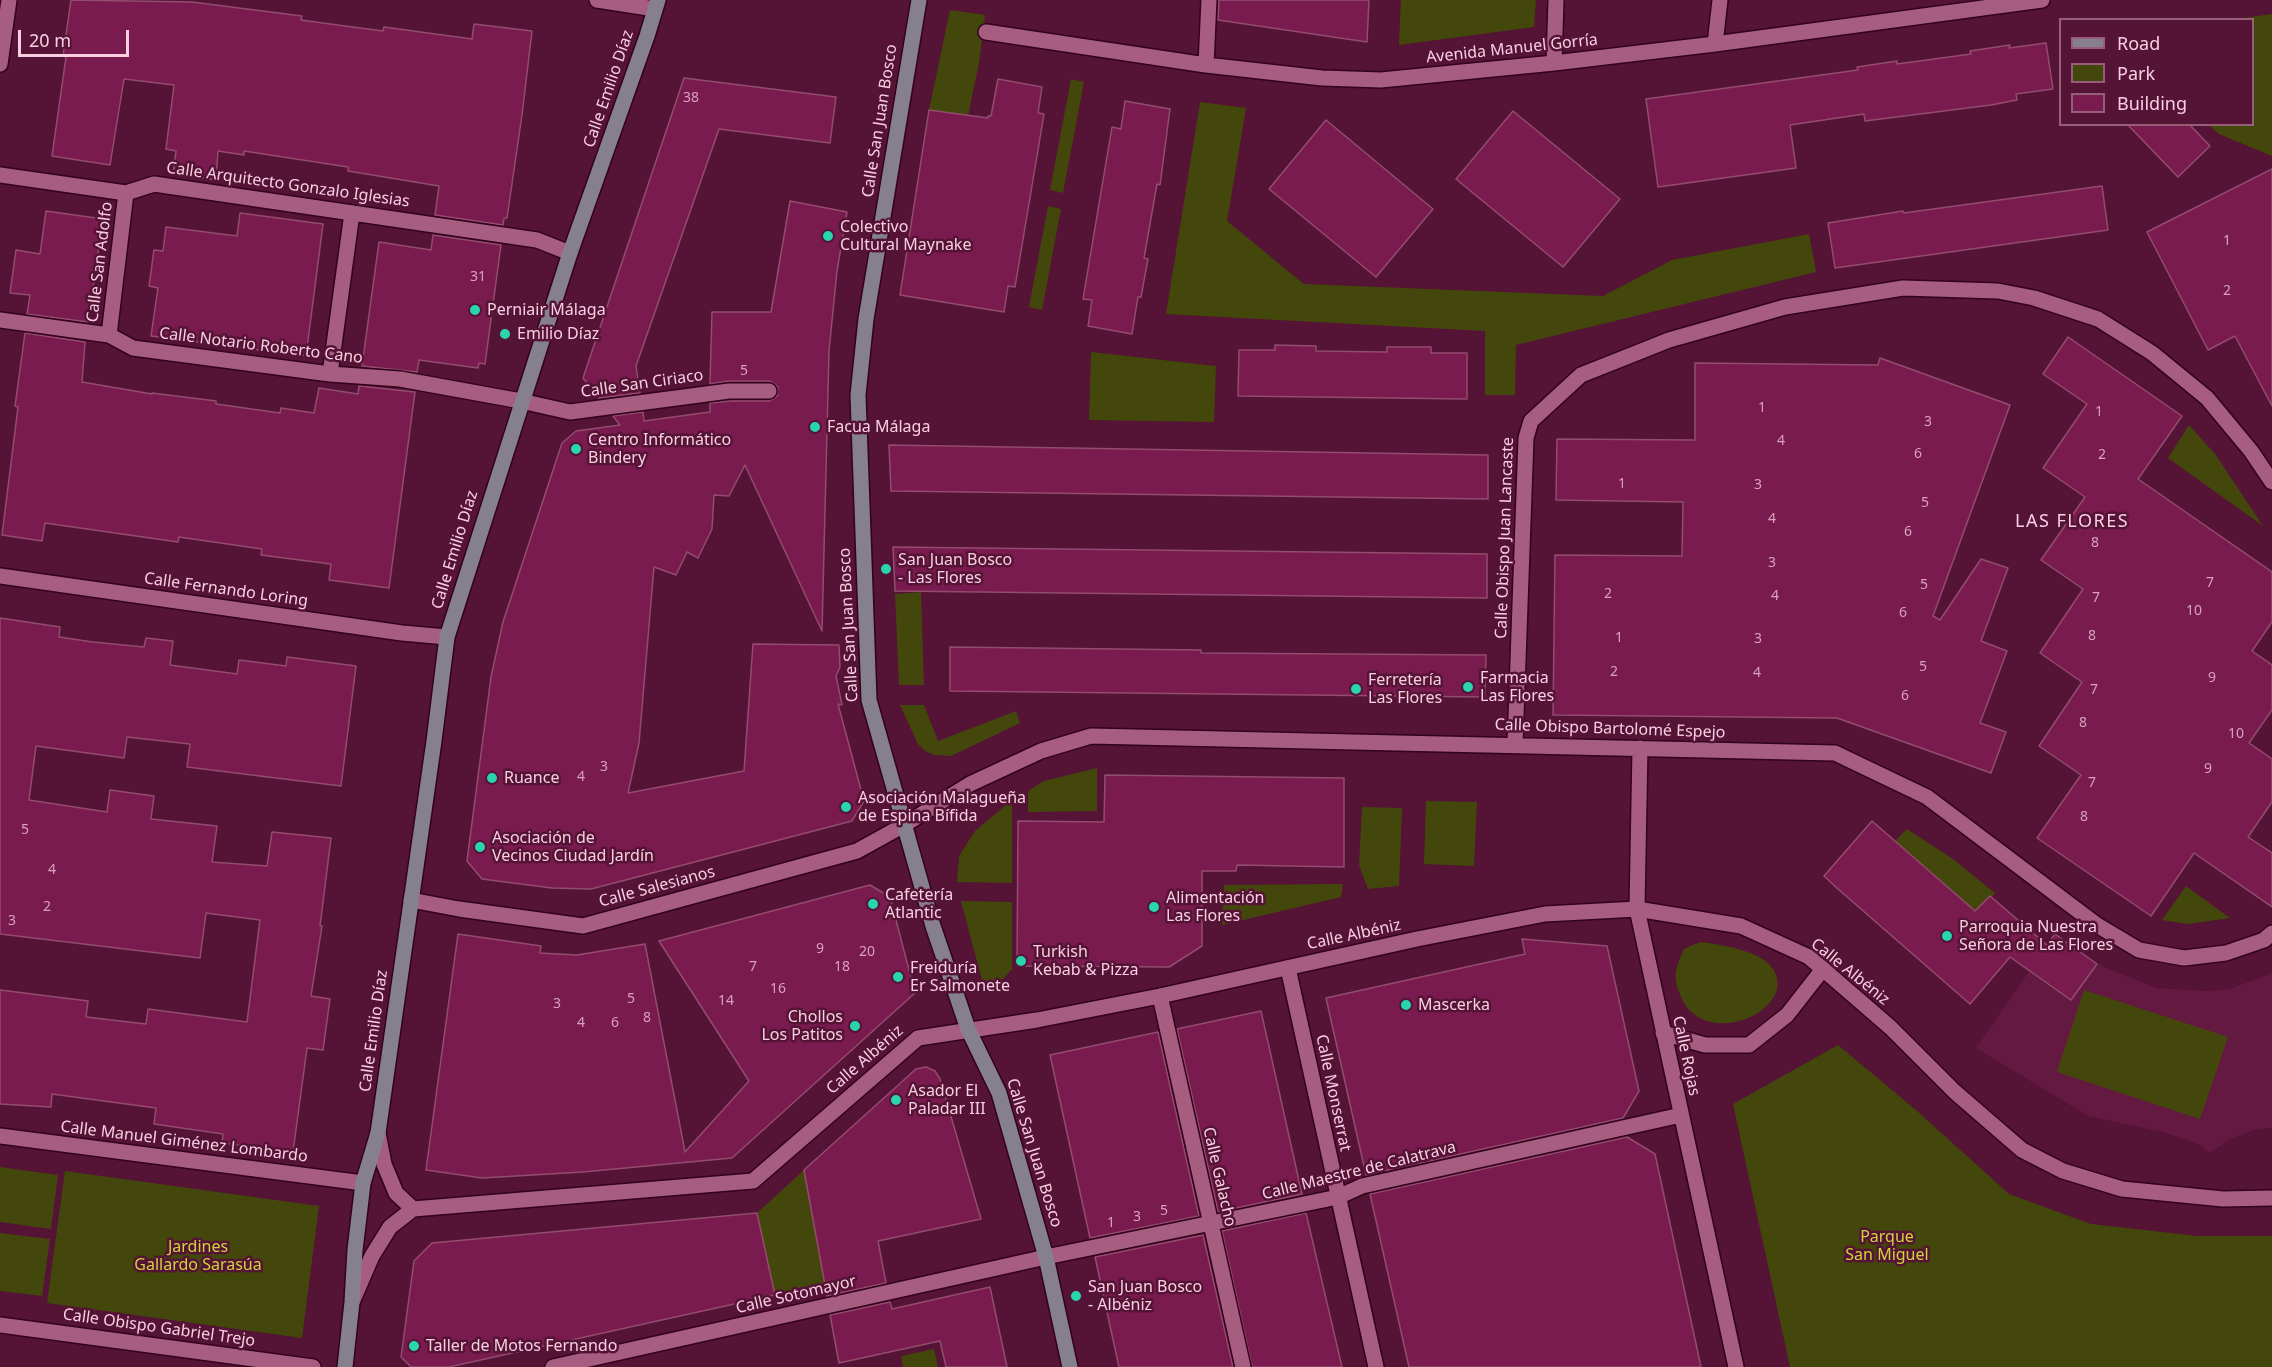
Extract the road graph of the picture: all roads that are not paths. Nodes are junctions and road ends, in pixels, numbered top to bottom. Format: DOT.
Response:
graph roads {
  1 [pos="9,0"];
  2 [pos="597,0"];
  3 [pos="920,0"];
  4 [pos="1209,0"];
  5 [pos="1556,0"];
  6 [pos="1720,0"];
  7 [pos="2042,0"];
  8 [pos="657,4"];
  9 [pos="986,32"];
  10 [pos="1715,44"];
  11 [pos="1554,63"];
  12 [pos="0,64"];
  13 [pos="1206,64"];
  14 [pos="0,175"];
  15 [pos="126,193"];
  16 [pos="352,213"];
  17 [pos="570,253"];
  18 [pos="0,320"];
  19 [pos="109,335"];
  20 [pos="330,374"];
  21 [pos="769,391"];
  22 [pos="521,401"];
  23 [pos="2272,482"];
  24 [pos="0,576"];
  25 [pos="447,637"];
  26 [pos="1515,744"];
  27 [pos="1640,748"];
  28 [pos="904,825"];
  29 [pos="411,900"];
  30 [pos="1637,909"];
  31 [pos="2272,933"];
  32 [pos="1288,968"];
  33 [pos="1823,969"];
  34 [pos="1160,996"];
  35 [pos="968,1029"];
  36 [pos="1663,1033"];
  37 [pos="1681,1115"];
  38 [pos="378,1133"];
  39 [pos="0,1136"];
  40 [pos="363,1183"];
  41 [pos="1338,1197"];
  42 [pos="2272,1198"];
  43 [pos="413,1209"];
  44 [pos="1211,1224"];
  45 [pos="1046,1257"];
  46 [pos="352,1302"];
  47 [pos="0,1326"];
  48 [pos="313,1367"];
  49 [pos="345,1367"];
  50 [pos="553,1367"];
  51 [pos="1070,1367"];
  52 [pos="1243,1367"];
  53 [pos="1376,1367"];
  54 [pos="1736,1367"];
  1 -- 12 [label="street"];
  2 -- 8 [label="street"];
  3 -- 28 [label="main road, Calle San Juan Bosco"];
  4 -- 13 [label="street"];
  5 -- 11 [label="street"];
  6 -- 10 [label="street"];
  7 -- 10 [label="street, Avenida Manuel Gorría"];
  8 -- 17 [label="main road, Calle Emilio Díaz"];
  9 -- 13 [label="street, Avenida Manuel Gorría"];
  10 -- 11 [label="street, Avenida Manuel Gorría"];
  11 -- 13 [label="street, Avenida Manuel Gorría"];
  14 -- 15 [label="street, Calle Arquitecto Gonzalo Iglesias"];
  15 -- 16 [label="street, Calle Arquitecto Gonzalo Iglesias"];
  15 -- 19 [label="street, Calle San Adolfo"];
  16 -- 17 [label="street, Calle Arquitecto Gonzalo Iglesias"];
  16 -- 20 [label="street"];
  17 -- 22 [label="main road, Calle Emilio Díaz"];
  18 -- 19 [label="street, Calle Notario Roberto Cano"];
  19 -- 20 [label="street, Calle Notario Roberto Cano"];
  20 -- 22 [label="street, Calle Notario Roberto Cano"];
  21 -- 22 [label="street, Calle San Ciriaco"];
  22 -- 25 [label="main road, Calle Emilio Díaz"];
  23 -- 26 [label="street, Calle Obispo Juan Lancaste"];
  24 -- 25 [label="street, Calle Fernando Loring"];
  25 -- 29 [label="main road, Calle Emilio Díaz"];
  26 -- 27 [label="street, Calle Obispo Bartolomé Espejo"];
  26 -- 28 [label="street, Calle Obispo Bartolomé Espejo"];
  27 -- 30 [label="street, Calle Rojas"];
  27 -- 31 [label="street, Calle Obispo Bartolomé Espejo"];
  28 -- 29 [label="street, Calle Salesianos"];
  28 -- 35 [label="main road, Calle San Juan Bosco"];
  29 -- 38 [label="main road, Calle Emilio Díaz"];
  30 -- 32 [label="street, Calle Albéniz"];
  30 -- 33 [label="street, Calle Albéniz"];
  30 -- 36 [label="street, Calle Rojas"];
  32 -- 34 [label="street, Calle Albéniz"];
  32 -- 41 [label="street, Calle Monserrat"];
  33 -- 36 [label="street"];
  33 -- 42 [label="street, Calle Albéniz"];
  34 -- 35 [label="street, Calle Albéniz"];
  34 -- 44 [label="street, Calle Galacho"];
  35 -- 43 [label="street, Calle Albéniz"];
  35 -- 45 [label="main road, Calle San Juan Bosco"];
  36 -- 37 [label="street, Calle Rojas"];
  37 -- 41 [label="street, Calle Maestre de Calatrava"];
  37 -- 54 [label="street, Calle Rojas"];
  38 -- 40 [label="main road, Calle Emilio Díaz"];
  38 -- 43 [label="street, Calle Emilio Díaz"];
  39 -- 40 [label="street, Calle Manuel Giménez Lombardo"];
  40 -- 46 [label="main road, Calle Emilio Díaz"];
  41 -- 44 [label="street, Calle Maestre de Calatrava"];
  41 -- 53 [label="street, Calle Monserrat"];
  43 -- 46 [label="street, Calle Emilio Díaz"];
  44 -- 45 [label="street, Calle Maestre de Calatrava"];
  44 -- 52 [label="street, Calle Galacho"];
  45 -- 50 [label="street, Calle Sotomayor"];
  45 -- 51 [label="main road, Calle San Juan Bosco"];
  46 -- 49 [label="main road, Calle Emilio Díaz"];
  47 -- 48 [label="street, Calle Obispo Gabriel Trejo"];
}
